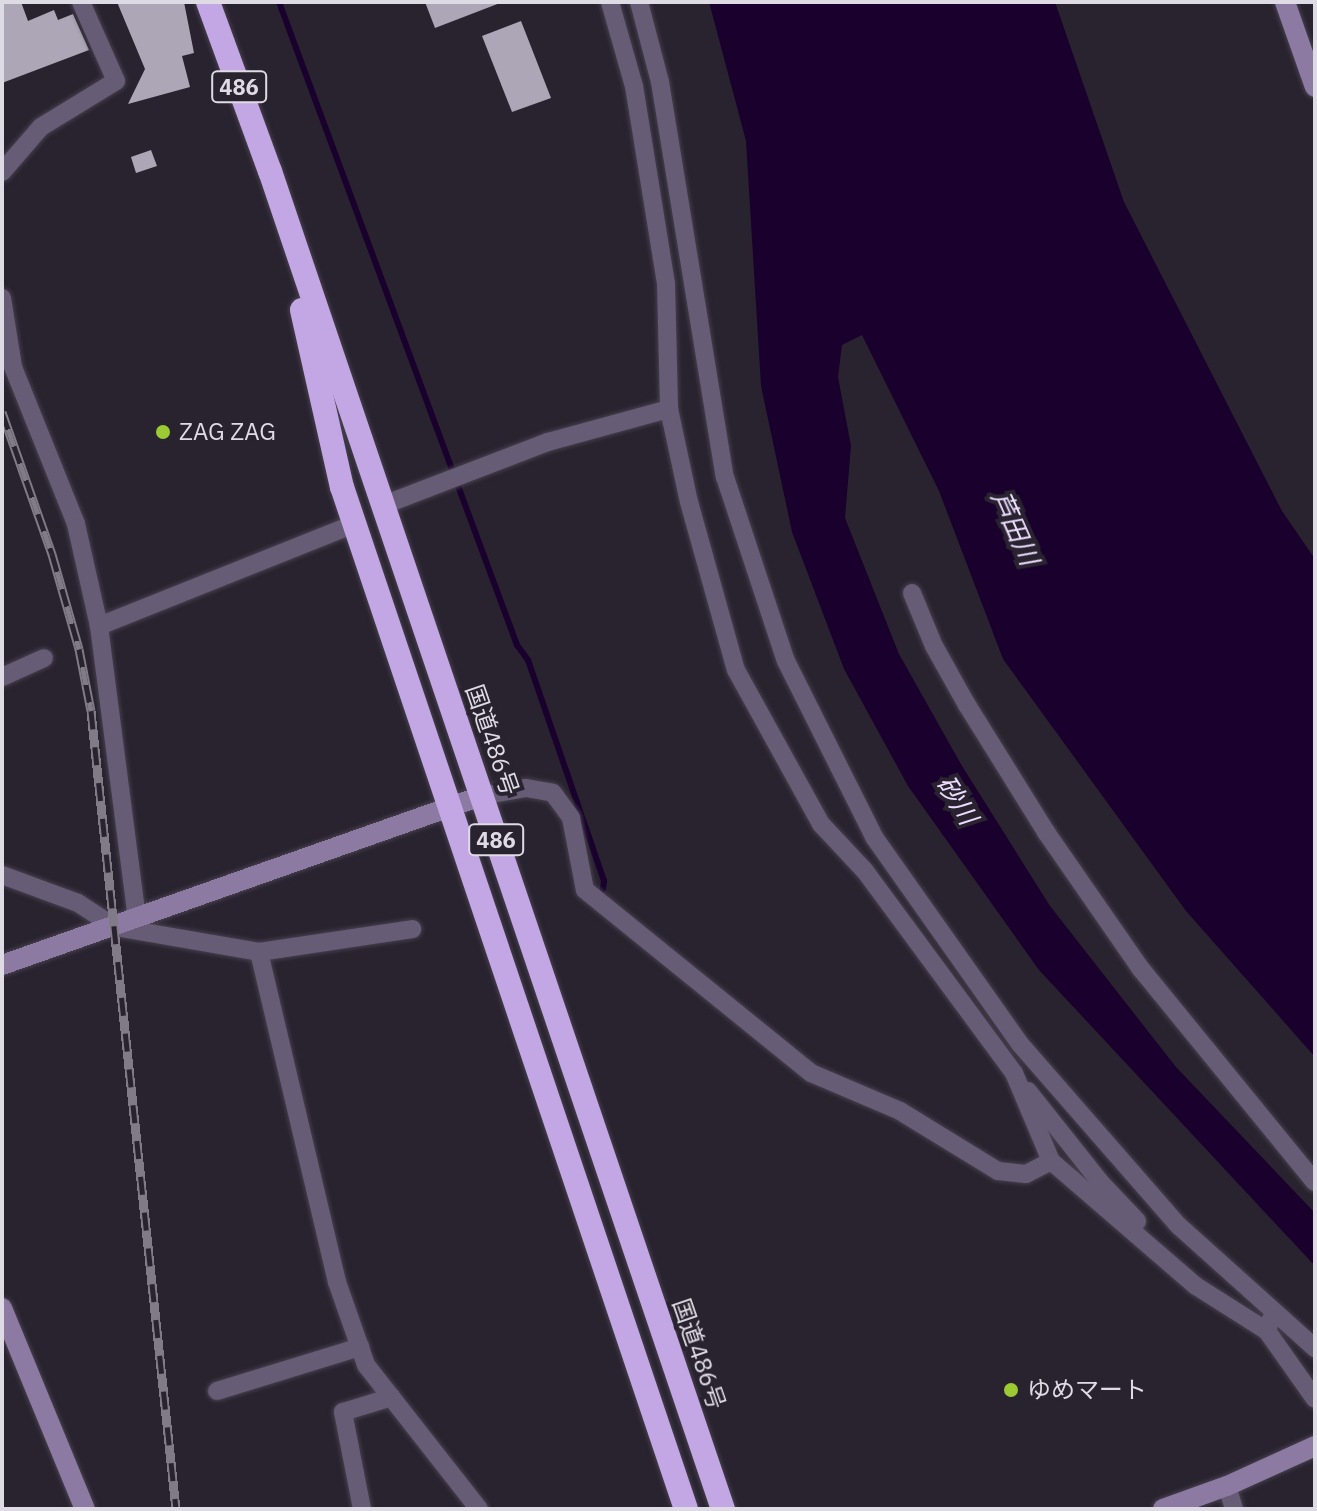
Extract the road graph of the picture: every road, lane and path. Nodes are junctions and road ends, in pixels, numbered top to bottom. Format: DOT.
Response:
graph roads {
  1 [pos="81,2"];
  2 [pos="208,2"];
  3 [pos="610,2"];
  4 [pos="639,2"];
  5 [pos="1285,2"];
  6 [pos="1315,87"];
  7 [pos="270,171"];
  8 [pos="2,172"];
  9 [pos="2,298"];
  10 [pos="669,409"];
  11 [pos="381,506"];
  12 [pos="354,524"];
  13 [pos="912,593"];
  14 [pos="99,626"];
  15 [pos="44,658"];
  16 [pos="2,677"];
  17 [pos="481,796"];
  18 [pos="449,807"];
  19 [pos="2,875"];
  20 [pos="137,919"];
  21 [pos="115,927"];
  22 [pos="412,929"];
  23 [pos="259,952"];
  24 [pos="2,965"];
  25 [pos="1014,1073"];
  26 [pos="1051,1161"];
  27 [pos="1315,1182"];
  28 [pos="1196,1286"];
  29 [pos="2,1308"];
  30 [pos="1274,1311"];
  31 [pos="1267,1331"];
  32 [pos="360,1347"];
  33 [pos="1315,1348"];
  34 [pos="217,1391"];
  35 [pos="392,1397"];
  36 [pos="1315,1399"];
  37 [pos="1315,1446"];
  38 [pos="1227,1486"];
  39 [pos="685,1508"];
  40 [pos="85,1509"];
  41 [pos="362,1509"];
  42 [pos="479,1509"];
  43 [pos="723,1509"];
  44 [pos="1163,1509"];
  45 [pos="1234,1509"];
  1 -- 8 [label="street"];
  2 -- 7 [label="highway, 国道486号 / 486"];
  3 -- 10 [label="street"];
  4 -- 30 [label="street"];
  5 -- 6 [label="street"];
  7 -- 11 [label="highway, 国道486号 / 486"];
  7 -- 12 [label="highway, 国道486号 / 486"];
  9 -- 14 [label="street"];
  10 -- 11 [label="street"];
  10 -- 25 [label="street"];
  11 -- 17 [label="highway, 国道486号 / 486"];
  12 -- 14 [label="street"];
  12 -- 18 [label="highway, 国道486号 / 486"];
  13 -- 27 [label="street"];
  14 -- 20 [label="street"];
  15 -- 16 [label="street"];
  17 -- 18 [label="street"];
  17 -- 26 [label="street"];
  17 -- 43 [label="highway, 国道486号 / 486"];
  18 -- 20 [label="street"];
  18 -- 39 [label="highway, 国道486号 / 486"];
  19 -- 21 [label="street"];
  20 -- 21 [label="street"];
  21 -- 23 [label="street"];
  21 -- 24 [label="street"];
  22 -- 23 [label="street"];
  23 -- 32 [label="street"];
  25 -- 26 [label="street"];
  25 -- 28 [label="street"];
  26 -- 28 [label="street"];
  28 -- 31 [label="street"];
  29 -- 40 [label="street"];
  30 -- 31 [label="street"];
  30 -- 33 [label="street"];
  31 -- 36 [label="street"];
  32 -- 34 [label="street"];
  32 -- 35 [label="street"];
  35 -- 41 [label="street"];
  35 -- 42 [label="street"];
  37 -- 38 [label="street"];
  38 -- 44 [label="street"];
  38 -- 45 [label="street"];
}
